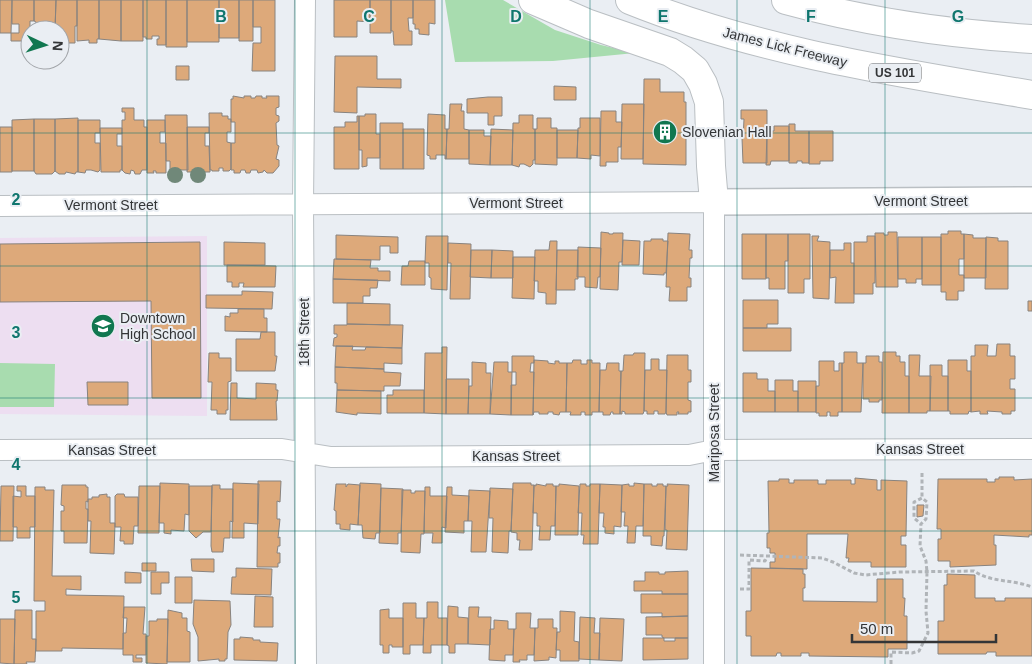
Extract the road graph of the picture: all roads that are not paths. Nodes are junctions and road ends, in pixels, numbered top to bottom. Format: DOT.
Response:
graph roads {
  1 [pos="305,0"];
  2 [pos="533,0"];
  3 [pos="630,0"];
  4 [pos="786,0"];
  5 [pos="1032,39"];
  6 [pos="1032,95"];
  7 [pos="1032,200"];
  8 [pos="714,202"];
  9 [pos="304,204"];
  10 [pos="0,206"];
  11 [pos="1032,449"];
  12 [pos="0,450"];
  13 [pos="714,450"];
  14 [pos="305,452"];
  15 [pos="306,664"];
  16 [pos="714,664"];
  1 -- 9 [label="street, 18th Street"];
  2 -- 8 [label="highway"];
  3 -- 6 [label="highway, James Lick Freeway / US 101"];
  4 -- 5 [label="highway"];
  7 -- 8 [label="main road, Vermont Street"];
  8 -- 9 [label="street, Vermont Street"];
  8 -- 13 [label="street, Mariposa Street"];
  9 -- 10 [label="street, Vermont Street"];
  9 -- 14 [label="street, 18th Street"];
  11 -- 13 [label="street, Kansas Street"];
  12 -- 14 [label="street, Kansas Street"];
  13 -- 14 [label="street, Kansas Street"];
  13 -- 16 [label="street, Mariposa Street"];
  14 -- 15 [label="street, 18th Street"];
}
